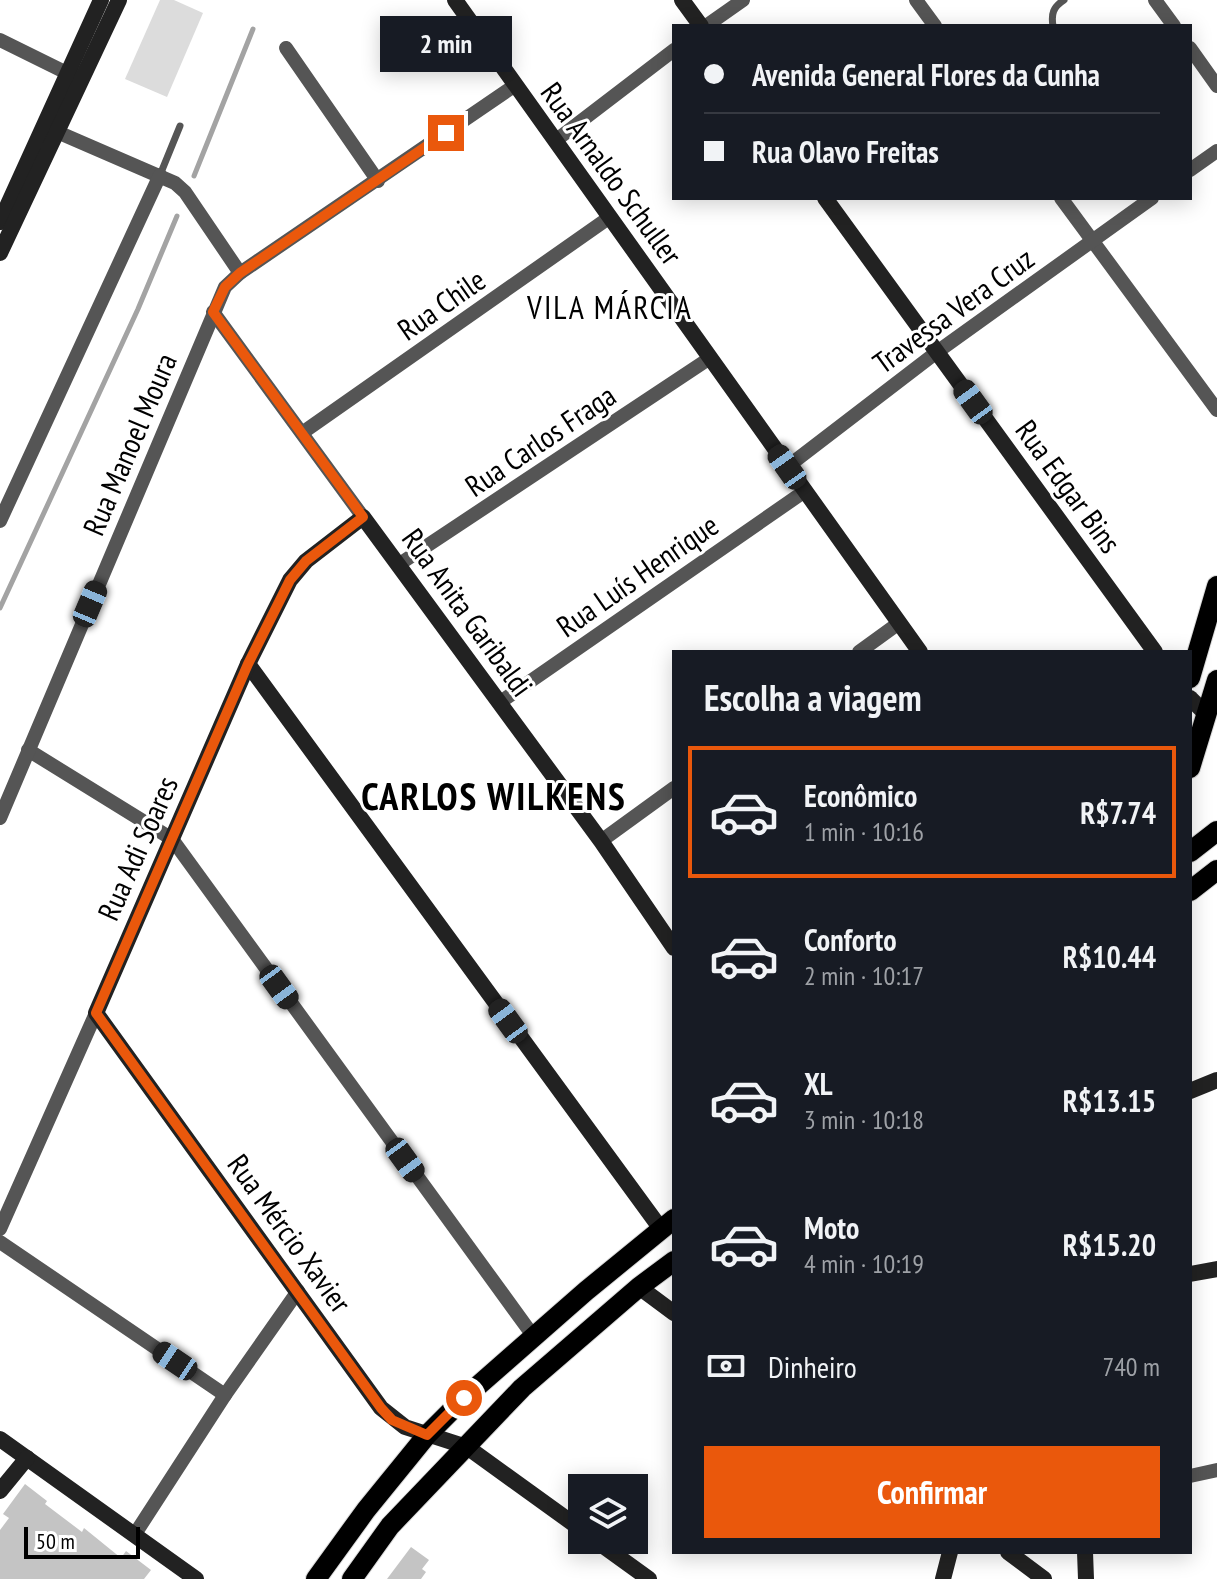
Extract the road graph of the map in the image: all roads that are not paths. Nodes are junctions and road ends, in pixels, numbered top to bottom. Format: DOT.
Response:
graph roads {
  1 [pos="101,0"];
  2 [pos="119,0"];
  3 [pos="455,0"];
  4 [pos="682,0"];
  5 [pos="743,0"];
  6 [pos="916,0"];
  7 [pos="1064,0"];
  8 [pos="1155,0"];
  9 [pos="701,24"];
  10 [pos="706,24"];
  11 [pos="934,24"];
  12 [pos="1053,24"];
  13 [pos="1173,24"];
  14 [pos="0,40"];
  15 [pos="286,48"];
  16 [pos="1192,51"];
  17 [pos="672,52"];
  18 [pos="75,77"];
  19 [pos="514,86"];
  20 [pos="1217,86"];
  21 [pos="180,126"];
  22 [pos="51,129"];
  23 [pos="555,141"];
  24 [pos="1217,151"];
  25 [pos="1192,169"];
  26 [pos="160,175"];
  27 [pos="378,181"];
  28 [pos="826,200"];
  29 [pos="1062,200"];
  30 [pos="1149,200"];
  31 [pos="610,217"];
  32 [pos="0,222"];
  33 [pos="1092,241"];
  34 [pos="0,253"];
  35 [pos="240,273"];
  36 [pos="213,312"];
  37 [pos="937,352"];
  38 [pos="710,358"];
  39 [pos="1217,410"];
  40 [pos="302,433"];
  41 [pos="787,467"];
  42 [pos="805,491"];
  43 [pos="363,517"];
  44 [pos="0,521"];
  45 [pos="398,565"];
  46 [pos="1217,586"];
  47 [pos="899,623"];
  48 [pos="862,650"];
  49 [pos="919,650"];
  50 [pos="1154,650"];
  51 [pos="248,664"];
  52 [pos="1192,671"];
  53 [pos="1217,680"];
  54 [pos="1192,700"];
  55 [pos="499,703"];
  56 [pos="1205,713"];
  57 [pos="28,750"];
  58 [pos="1192,761"];
  59 [pos="672,789"];
  60 [pos="0,818"];
  61 [pos="1217,831"];
  62 [pos="172,839"];
  63 [pos="601,841"];
  64 [pos="1192,850"];
  65 [pos="1217,870"];
  66 [pos="1192,889"];
  67 [pos="672,945"];
  68 [pos="96,1013"];
  69 [pos="1217,1080"];
  70 [pos="1192,1090"];
  71 [pos="667,1224"];
  72 [pos="0,1229"];
  73 [pos="0,1242"];
  74 [pos="672,1262"];
  75 [pos="1217,1269"];
  76 [pos="1192,1274"];
  77 [pos="639,1287"];
  78 [pos="298,1291"];
  79 [pos="672,1312"];
  80 [pos="534,1337"];
  81 [pos="225,1395"];
  82 [pos="427,1435"];
  83 [pos="0,1439"];
  84 [pos="467,1447"];
  85 [pos="27,1458"];
  86 [pos="1217,1470"];
  87 [pos="1192,1476"];
  88 [pos="0,1491"];
  89 [pos="568,1520"];
  90 [pos="135,1534"];
  91 [pos="614,1554"];
  92 [pos="949,1554"];
  93 [pos="1011,1554"];
  94 [pos="1085,1554"];
  95 [pos="196,1579"];
  96 [pos="316,1579"];
  97 [pos="352,1579"];
  98 [pos="649,1579"];
  99 [pos="943,1579"];
  100 [pos="1044,1579"];
  101 [pos="1086,1579"];
  1 -- 18 [label="street"];
  2 -- 18 [label="street"];
  3 -- 19 [label="street, Rua Arnaldo Schuller"];
  4 -- 9 [label="street"];
  5 -- 10 [label="street"];
  6 -- 11 [label="street"];
  7 -- 12 [label="lane"];
  8 -- 13 [label="street"];
  14 -- 18 [label="street"];
  15 -- 27 [label="street"];
  16 -- 20 [label="street"];
  17 -- 23 [label="street"];
  18 -- 22 [label="street"];
  19 -- 23 [label="street, Rua Arnaldo Schuller"];
  19 -- 27 [label="street, Rua Manoel Moura"];
  21 -- 26 [label="lane"];
  22 -- 26 [label="street"];
  22 -- 32 [label="street"];
  22 -- 34 [label="street"];
  23 -- 31 [label="street, Rua Arnaldo Schuller"];
  24 -- 25 [label="street"];
  26 -- 35 [label="street"];
  26 -- 44 [label="street"];
  27 -- 35 [label="street, Rua Manoel Moura"];
  28 -- 37 [label="street, Rua Edgar Bins"];
  29 -- 33 [label="street"];
  30 -- 33 [label="street, Travessa Vera Cruz"];
  31 -- 38 [label="street, Rua Arnaldo Schuller"];
  31 -- 40 [label="street, Rua Chile"];
  33 -- 37 [label="street, Travessa Vera Cruz"];
  33 -- 39 [label="street"];
  35 -- 36 [label="street, Rua Manoel Moura"];
  36 -- 40 [label="street, Rua Anita Garibaldi"];
  36 -- 57 [label="street, Rua Manoel Moura"];
  37 -- 41 [label="street, Travessa Vera Cruz"];
  37 -- 50 [label="street, Rua Edgar Bins"];
  38 -- 41 [label="street, Rua Arnaldo Schuller"];
  38 -- 45 [label="street, Rua Carlos Fraga"];
  40 -- 43 [label="street, Rua Anita Garibaldi"];
  41 -- 42 [label="street, Rua Arnaldo Schuller"];
  42 -- 47 [label="street, Rua Arnaldo Schuller"];
  42 -- 55 [label="street, Rua Luís Henrique"];
  43 -- 45 [label="street, Rua Anita Garibaldi"];
  43 -- 51 [label="street, Rua Adi Soares"];
  45 -- 55 [label="street, Rua Anita Garibaldi"];
  46 -- 52 [label="main road"];
  47 -- 48 [label="street"];
  47 -- 49 [label="street, Rua Arnaldo Schuller"];
  51 -- 62 [label="street, Rua Adi Soares"];
  51 -- 71 [label="street"];
  53 -- 56 [label="main road"];
  54 -- 56 [label="street"];
  55 -- 63 [label="street, Rua Anita Garibaldi"];
  56 -- 58 [label="main road"];
  57 -- 60 [label="street, Rua Manoel Moura"];
  57 -- 62 [label="street"];
  59 -- 63 [label="street"];
  61 -- 64 [label="main road"];
  62 -- 68 [label="street, Rua Adi Soares"];
  62 -- 80 [label="street"];
  63 -- 67 [label="street, Rua Anita Garibaldi"];
  65 -- 66 [label="main road"];
  68 -- 72 [label="street, Rua Adi Soares"];
  68 -- 78 [label="street, Rua Mércio Xavier"];
  69 -- 70 [label="street"];
  71 -- 80 [label="main road"];
  73 -- 81 [label="street"];
  74 -- 77 [label="main road"];
  75 -- 76 [label="street"];
  77 -- 79 [label="street"];
  77 -- 84 [label="main road"];
  78 -- 81 [label="street"];
  78 -- 82 [label="street, Rua Mércio Xavier"];
  80 -- 82 [label="main road"];
  81 -- 90 [label="street"];
  82 -- 84 [label="street, Rua Mércio Xavier"];
  82 -- 96 [label="main road"];
  83 -- 85 [label="street"];
  84 -- 89 [label="street, Rua Mércio Xavier"];
  84 -- 97 [label="main road"];
  85 -- 88 [label="street"];
  85 -- 90 [label="street"];
  86 -- 87 [label="street"];
  90 -- 95 [label="street"];
  91 -- 98 [label="street"];
  92 -- 99 [label="street"];
  93 -- 100 [label="street"];
  94 -- 101 [label="street"];
}
